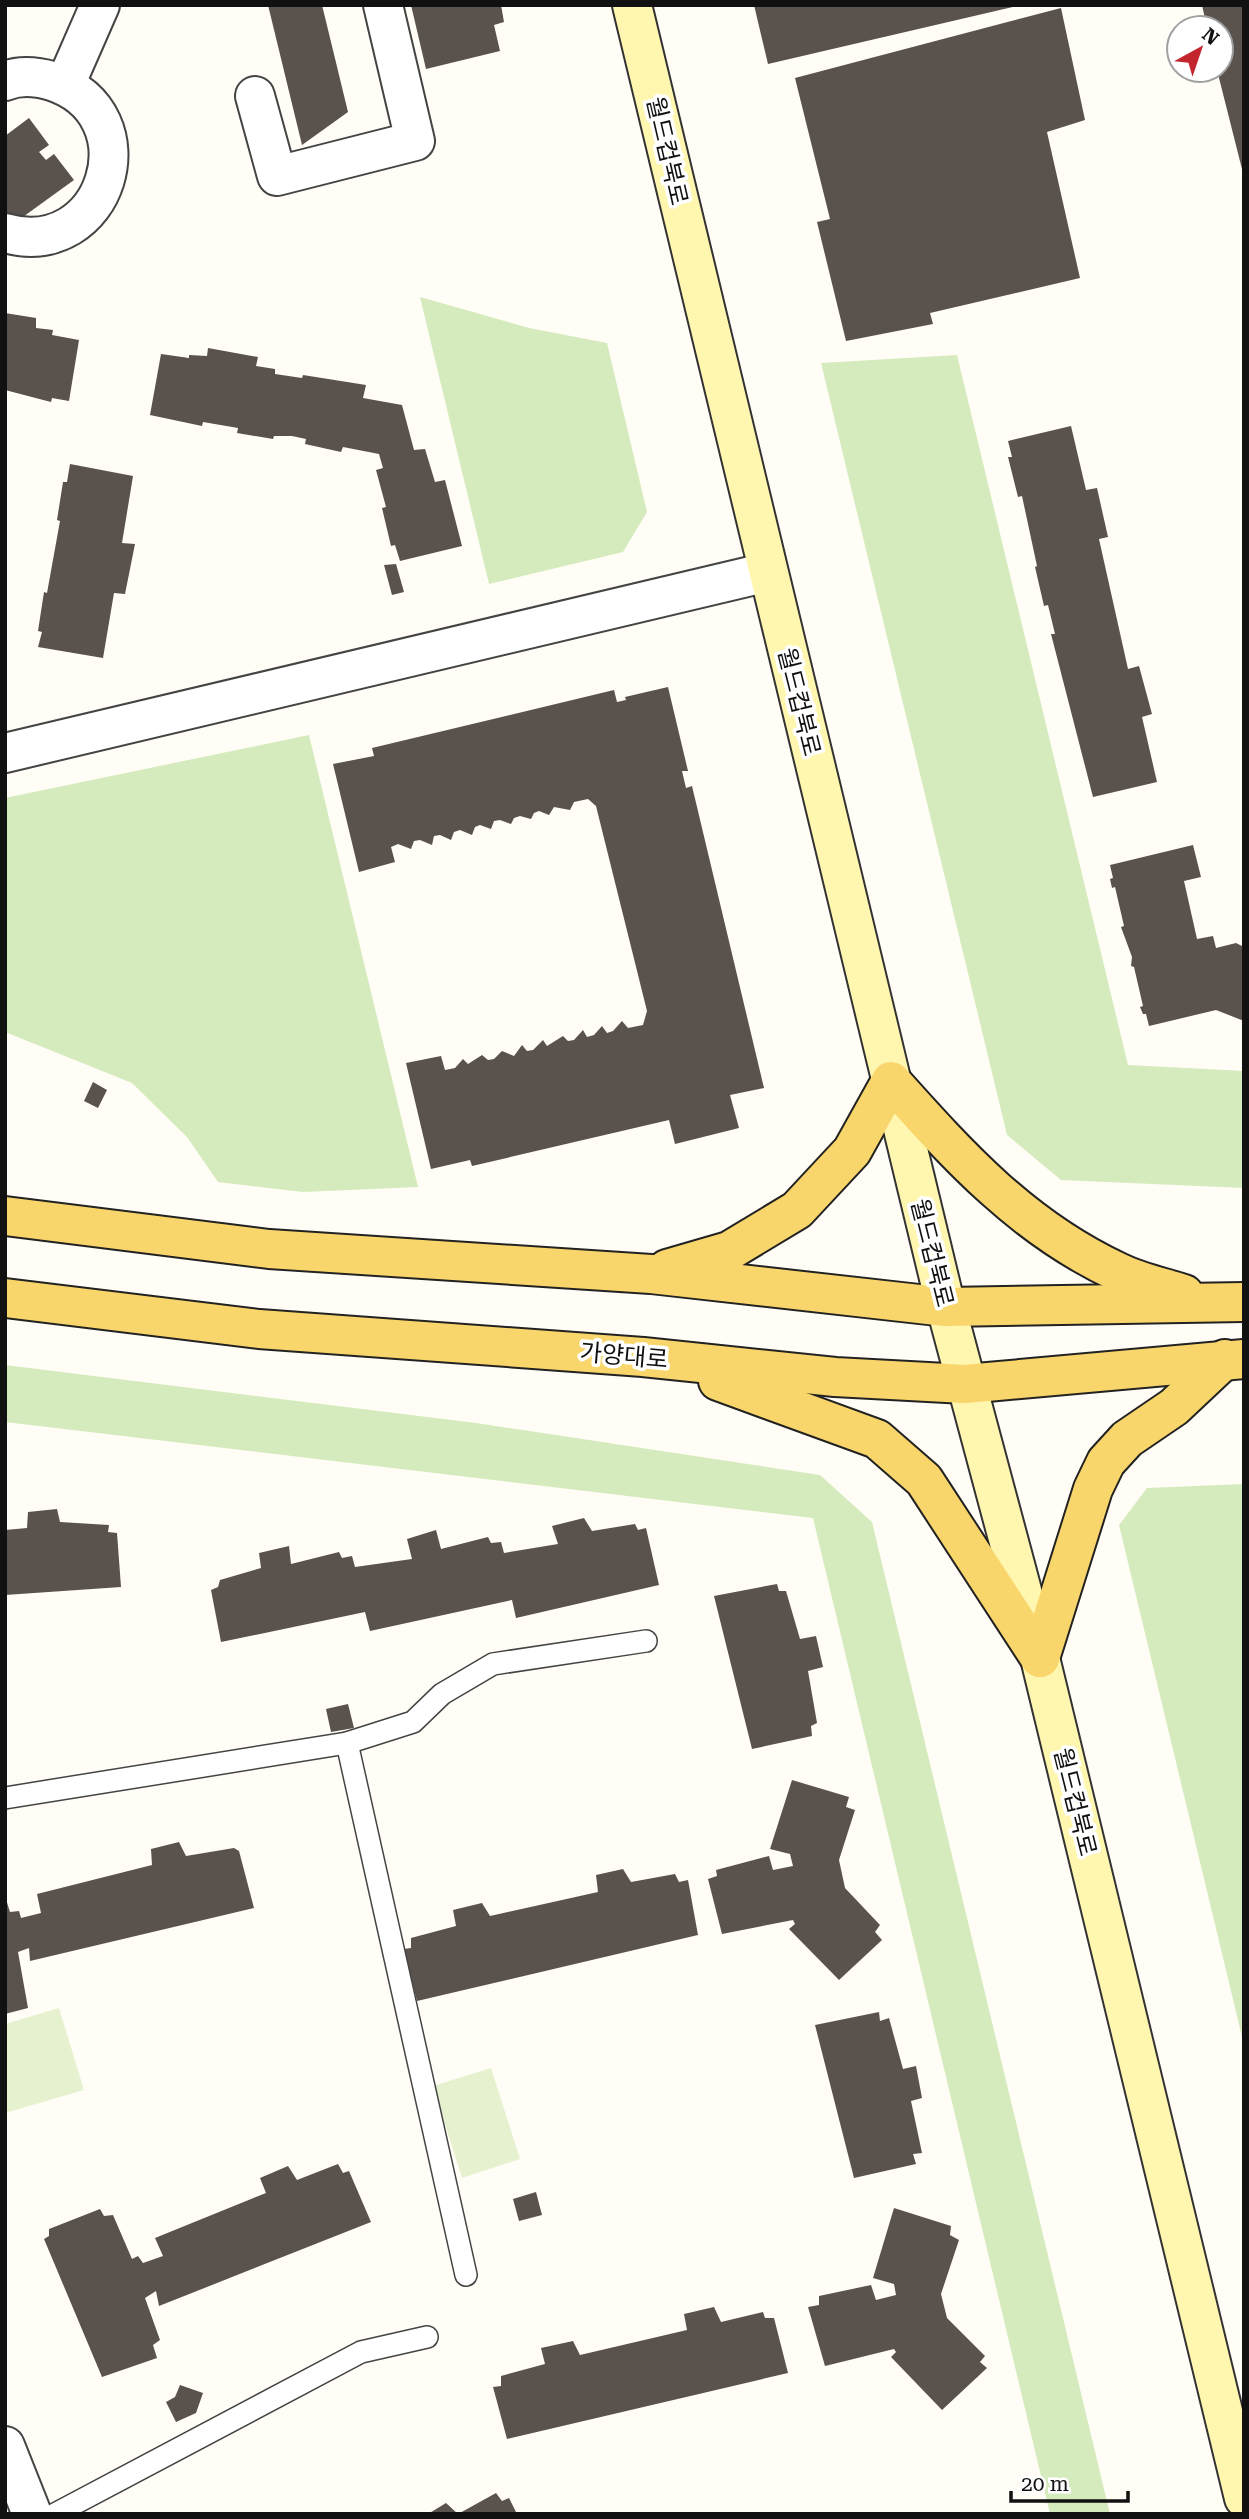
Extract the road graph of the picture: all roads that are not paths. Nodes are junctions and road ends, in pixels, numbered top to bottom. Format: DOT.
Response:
graph roads {
  1 [pos="100,5"];
  2 [pos="383,5"];
  3 [pos="632,5"];
  4 [pos="5,81"];
  5 [pos="65,85"];
  6 [pos="255,96"];
  7 [pos="5,233"];
  8 [pos="768,572"];
  9 [pos="5,753"];
  10 [pos="891,1081"];
  11 [pos="5,1216"];
  12 [pos="651,1274"];
  13 [pos="5,1298"];
  14 [pos="1229,1303"];
  15 [pos="946,1307"];
  16 [pos="643,1357"];
  17 [pos="1234,1359"];
  18 [pos="965,1384"];
  19 [pos="646,1641"];
  20 [pos="1040,1658"];
  21 [pos="347,1743"];
  22 [pos="5,1798"];
  23 [pos="466,2275"];
  24 [pos="427,2337"];
  25 [pos="5,2446"];
  26 [pos="1244,2498"];
  27 [pos="32,2514"];
  28 [pos="55,2514"];
  1 -- 5 [label="street"];
  2 -- 6 [label="street"];
  3 -- 8 [label="main road, 월드컵북로"];
  4 -- 5 [label="street"];
  5 -- 7 [label="street"];
  8 -- 9 [label="street"];
  8 -- 10 [label="main road, 월드컵북로"];
  10 -- 12 [label="main road"];
  10 -- 14 [label="main road"];
  10 -- 15 [label="main road, 월드컵북로"];
  11 -- 12 [label="main road"];
  12 -- 15 [label="main road"];
  13 -- 16 [label="main road, 가양대로"];
  14 -- 15 [label="main road"];
  15 -- 18 [label="main road, 월드컵북로"];
  16 -- 18 [label="main road, 가양대로"];
  16 -- 20 [label="main road"];
  17 -- 18 [label="main road, 가양대로"];
  17 -- 20 [label="main road"];
  18 -- 20 [label="main road, 월드컵북로"];
  19 -- 21 [label="lane"];
  20 -- 26 [label="main road, 월드컵북로"];
  21 -- 22 [label="lane"];
  21 -- 23 [label="lane"];
  24 -- 28 [label="lane"];
  25 -- 27 [label="street"];
}
